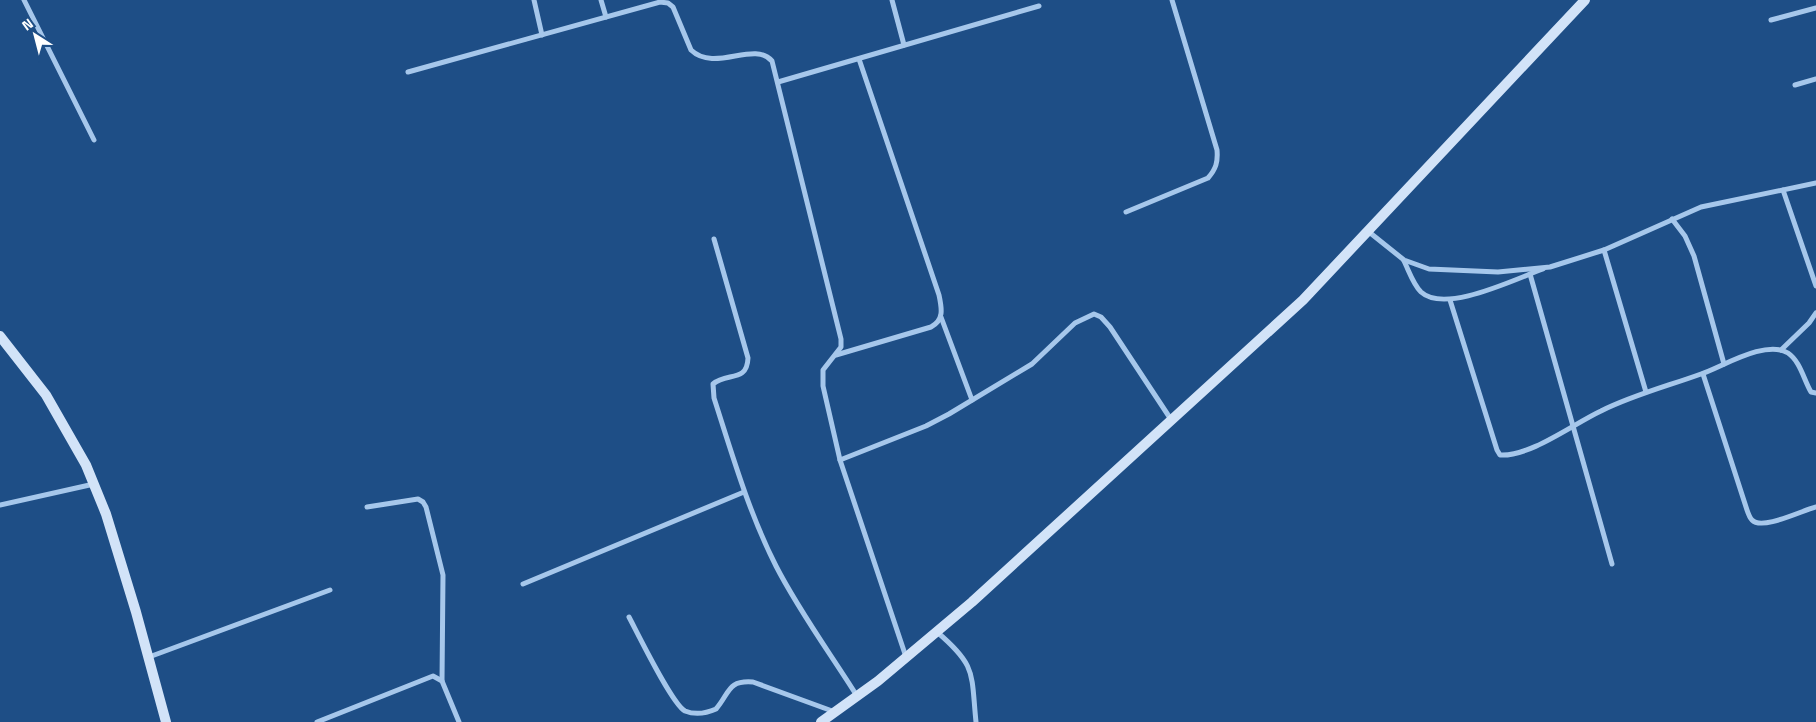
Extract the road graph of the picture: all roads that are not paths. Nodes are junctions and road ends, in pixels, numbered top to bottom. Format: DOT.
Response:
graph roads {
  1 [pos="24,0"];
  2 [pos="534,0"];
  3 [pos="602,0"];
  4 [pos="892,0"];
  5 [pos="1172,0"];
  6 [pos="1585,0"];
  7 [pos="1039,6"];
  8 [pos="1816,8"];
  9 [pos="606,17"];
  10 [pos="1770,20"];
  11 [pos="542,34"];
  12 [pos="904,46"];
  13 [pos="859,59"];
  14 [pos="408,72"];
  15 [pos="1816,79"];
  16 [pos="778,82"];
  17 [pos="1795,85"];
  18 [pos="94,140"];
  19 [pos="1816,183"];
  20 [pos="1783,190"];
  21 [pos="1126,212"];
  22 [pos="1672,220"];
  23 [pos="1369,232"];
  24 [pos="714,239"];
  25 [pos="1604,250"];
  26 [pos="1404,260"];
  27 [pos="1550,267"];
  28 [pos="1530,274"];
  29 [pos="1816,286"];
  30 [pos="1450,300"];
  31 [pos="1816,313"];
  32 [pos="941,317"];
  33 [pos="0,336"];
  34 [pos="1781,350"];
  35 [pos="836,355"];
  36 [pos="1724,364"];
  37 [pos="1703,374"];
  38 [pos="1646,392"];
  39 [pos="1816,393"];
  40 [pos="972,400"];
  41 [pos="1172,422"];
  42 [pos="1573,425"];
  43 [pos="840,460"];
  44 [pos="94,484"];
  45 [pos="744,492"];
  46 [pos="0,505"];
  47 [pos="367,507"];
  48 [pos="1816,507"];
  49 [pos="1612,564"];
  50 [pos="523,584"];
  51 [pos="330,590"];
  52 [pos="629,617"];
  53 [pos="937,632"];
  54 [pos="148,657"];
  55 [pos="907,657"];
  56 [pos="442,681"];
  57 [pos="857,697"];
  58 [pos="836,712"];
  59 [pos="323,721"];
  60 [pos="166,722"];
  61 [pos="316,722"];
  62 [pos="459,722"];
  63 [pos="821,722"];
  64 [pos="976,722"];
  1 -- 18 [label="street"];
  2 -- 11 [label="street"];
  3 -- 9 [label="street"];
  4 -- 12 [label="street"];
  5 -- 21 [label="street"];
  6 -- 23 [label="street"];
  7 -- 12 [label="street"];
  8 -- 10 [label="street"];
  9 -- 11 [label="street"];
  9 -- 16 [label="street"];
  11 -- 14 [label="street"];
  12 -- 13 [label="street"];
  13 -- 16 [label="street"];
  13 -- 32 [label="street"];
  15 -- 17 [label="street"];
  16 -- 35 [label="street"];
  19 -- 20 [label="street"];
  20 -- 22 [label="street"];
  20 -- 29 [label="street"];
  22 -- 25 [label="street"];
  22 -- 36 [label="street"];
  23 -- 26 [label="street"];
  23 -- 41 [label="street"];
  24 -- 45 [label="street"];
  25 -- 27 [label="street"];
  25 -- 38 [label="street"];
  26 -- 27 [label="street"];
  26 -- 30 [label="street"];
  27 -- 28 [label="street"];
  28 -- 30 [label="street"];
  28 -- 42 [label="street"];
  30 -- 42 [label="street"];
  31 -- 34 [label="street"];
  32 -- 35 [label="street"];
  32 -- 40 [label="street"];
  33 -- 44 [label="street"];
  34 -- 36 [label="street"];
  34 -- 39 [label="street"];
  35 -- 43 [label="street"];
  36 -- 37 [label="street"];
  37 -- 38 [label="street"];
  37 -- 48 [label="street"];
  38 -- 42 [label="street"];
  40 -- 41 [label="street"];
  40 -- 43 [label="street"];
  41 -- 53 [label="street"];
  42 -- 49 [label="street"];
  43 -- 55 [label="street"];
  44 -- 46 [label="street"];
  44 -- 54 [label="street"];
  45 -- 50 [label="street"];
  45 -- 57 [label="street"];
  47 -- 56 [label="street"];
  51 -- 54 [label="street"];
  52 -- 58 [label="street"];
  53 -- 55 [label="street"];
  53 -- 64 [label="street"];
  54 -- 60 [label="street"];
  55 -- 57 [label="street"];
  56 -- 59 [label="street"];
  56 -- 62 [label="street"];
  57 -- 58 [label="street"];
  58 -- 63 [label="street"];
  59 -- 61 [label="street"];
}
